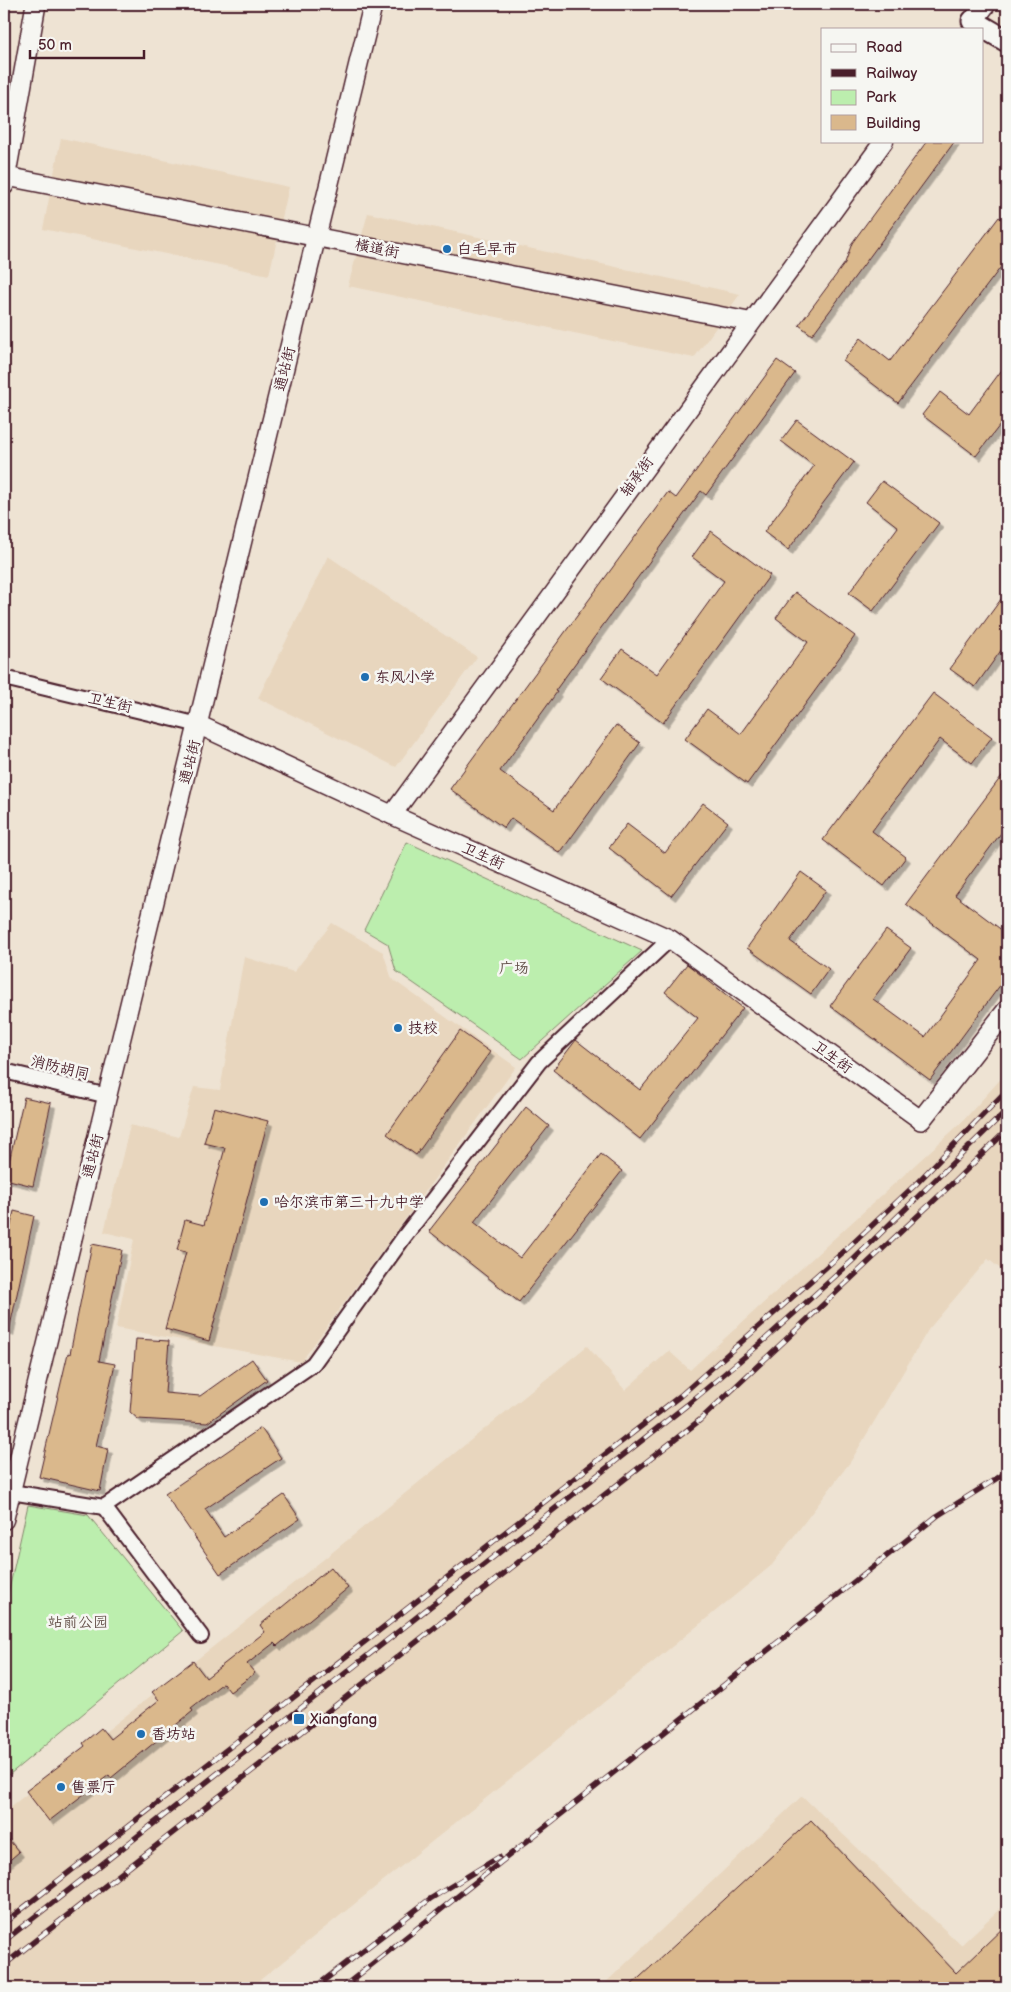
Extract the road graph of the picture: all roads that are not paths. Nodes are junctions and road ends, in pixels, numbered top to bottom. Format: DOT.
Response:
graph roads {
  1 [pos="36,4"];
  2 [pos="374,4"];
  3 [pos="986,4"];
  4 [pos="970,25"];
  5 [pos="984,31"];
  6 [pos="1007,41"];
  7 [pos="883,142"];
  8 [pos="4,179"];
  9 [pos="317,237"];
  10 [pos="751,322"];
  11 [pos="4,678"];
  12 [pos="199,725"];
  13 [pos="392,814"];
  14 [pos="670,940"];
  15 [pos="1007,1010"];
  16 [pos="4,1071"];
  17 [pos="108,1096"];
  18 [pos="921,1120"];
  19 [pos="11,1492"];
  20 [pos="104,1507"];
  21 [pos="4,1520"];
  22 [pos="200,1636"];
  1 -- 8 [label="main road"];
  2 -- 9 [label="street, 通站街"];
  3 -- 4 [label="main road"];
  5 -- 6 [label="main road"];
  7 -- 10 [label="street, 轴承街"];
  8 -- 9 [label="street, 横道街"];
  9 -- 10 [label="street, 横道街"];
  9 -- 12 [label="street, 通站街"];
  10 -- 13 [label="street, 轴承街"];
  11 -- 12 [label="street, 卫生街"];
  12 -- 13 [label="street, 卫生街"];
  12 -- 17 [label="street, 通站街"];
  13 -- 14 [label="street, 卫生街"];
  14 -- 18 [label="street, 卫生街"];
  14 -- 20 [label="street"];
  15 -- 18 [label="main road"];
  16 -- 17 [label="street, 消防胡同"];
  17 -- 19 [label="street, 通站街"];
  19 -- 20 [label="street"];
  19 -- 21 [label="street, 通站街"];
  20 -- 22 [label="street"];
}
